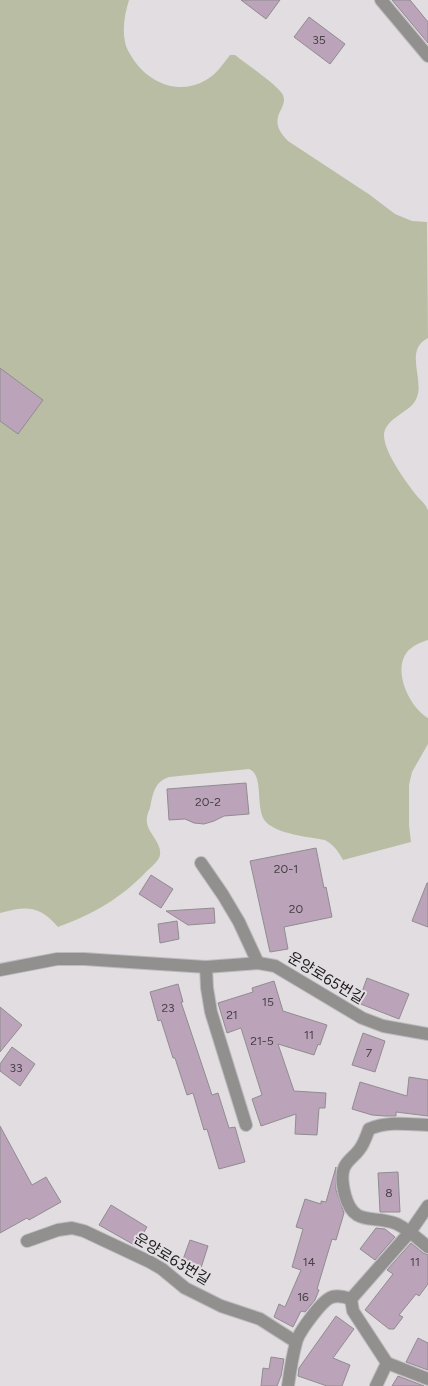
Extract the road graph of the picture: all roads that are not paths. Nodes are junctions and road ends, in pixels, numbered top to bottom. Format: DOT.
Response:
graph roads {
  1 [pos="381,0"];
  2 [pos="428,56"];
  3 [pos="200,863"];
  4 [pos="258,963"];
  5 [pos="206,968"];
  6 [pos="0,970"];
  7 [pos="428,1034"];
  8 [pos="246,1125"];
  9 [pos="428,1125"];
  10 [pos="428,1206"];
  11 [pos="410,1232"];
  12 [pos="27,1241"];
  13 [pos="428,1247"];
  14 [pos="351,1299"];
  15 [pos="296,1342"];
  16 [pos="387,1363"];
  17 [pos="428,1379"];
  18 [pos="288,1386"];
  19 [pos="376,1386"];
  1 -- 2 [label="lane"];
  3 -- 4 [label="lane"];
  4 -- 5 [label="lane, 운양로65번길"];
  4 -- 7 [label="lane, 운양로65번길"];
  5 -- 6 [label="lane, 운양로65번길"];
  5 -- 8 [label="lane"];
  9 -- 11 [label="lane"];
  10 -- 11 [label="lane"];
  11 -- 13 [label="lane"];
  11 -- 14 [label="lane"];
  12 -- 15 [label="lane, 운양로63번길"];
  14 -- 15 [label="lane"];
  14 -- 16 [label="lane"];
  15 -- 18 [label="lane"];
  16 -- 17 [label="lane"];
  16 -- 19 [label="lane"];
}
